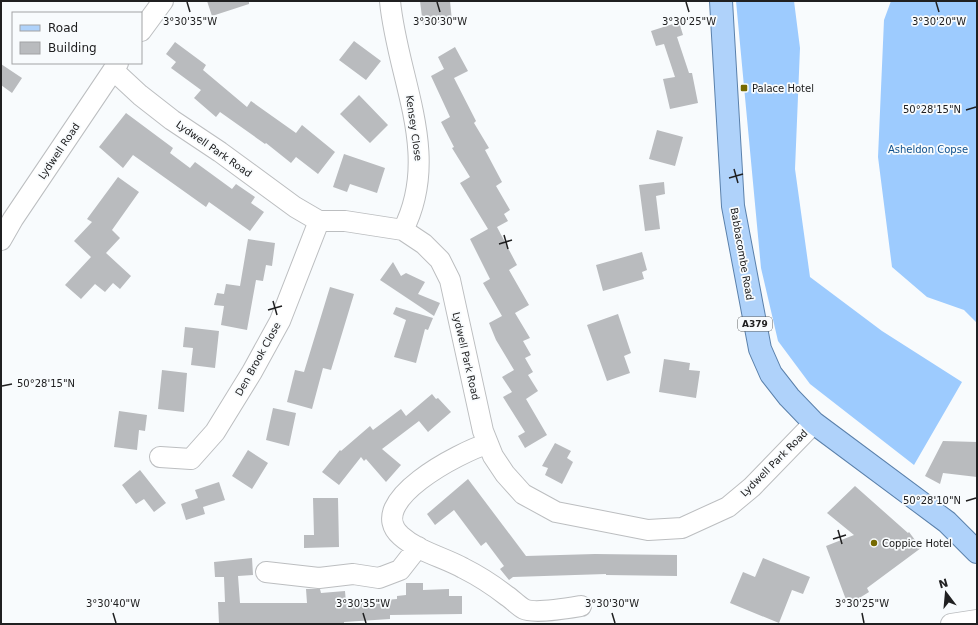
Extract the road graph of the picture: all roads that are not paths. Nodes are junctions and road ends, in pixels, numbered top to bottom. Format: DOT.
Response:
graph roads {
  1 [pos="163,1"];
  2 [pos="390,1"];
  3 [pos="720,1"];
  4 [pos="142,30"];
  5 [pos="115,66"];
  6 [pos="319,221"];
  7 [pos="404,230"];
  8 [pos="1,240"];
  9 [pos="814,423"];
  10 [pos="487,444"];
  11 [pos="160,457"];
  12 [pos="418,547"];
  13 [pos="977,552"];
  14 [pos="266,572"];
  15 [pos="581,606"];
  16 [pos="977,620"];
  17 [pos="951,624"];
  1 -- 4 [label="street"];
  2 -- 7 [label="street, Kensey Close"];
  3 -- 9 [label="main road, Babbacombe Road / A379"];
  5 -- 6 [label="street, Lydwell Park Road"];
  5 -- 8 [label="street, Lydwell Road"];
  6 -- 7 [label="street, Lydwell Park Road"];
  6 -- 11 [label="street, Den Brook Close"];
  7 -- 10 [label="street, Lydwell Park Road"];
  9 -- 10 [label="street, Lydwell Park Road"];
  9 -- 13 [label="main road, Babbacombe Road / A379"];
  10 -- 12 [label="street"];
  12 -- 14 [label="street"];
  12 -- 15 [label="street"];
  16 -- 17 [label="street"];
}
